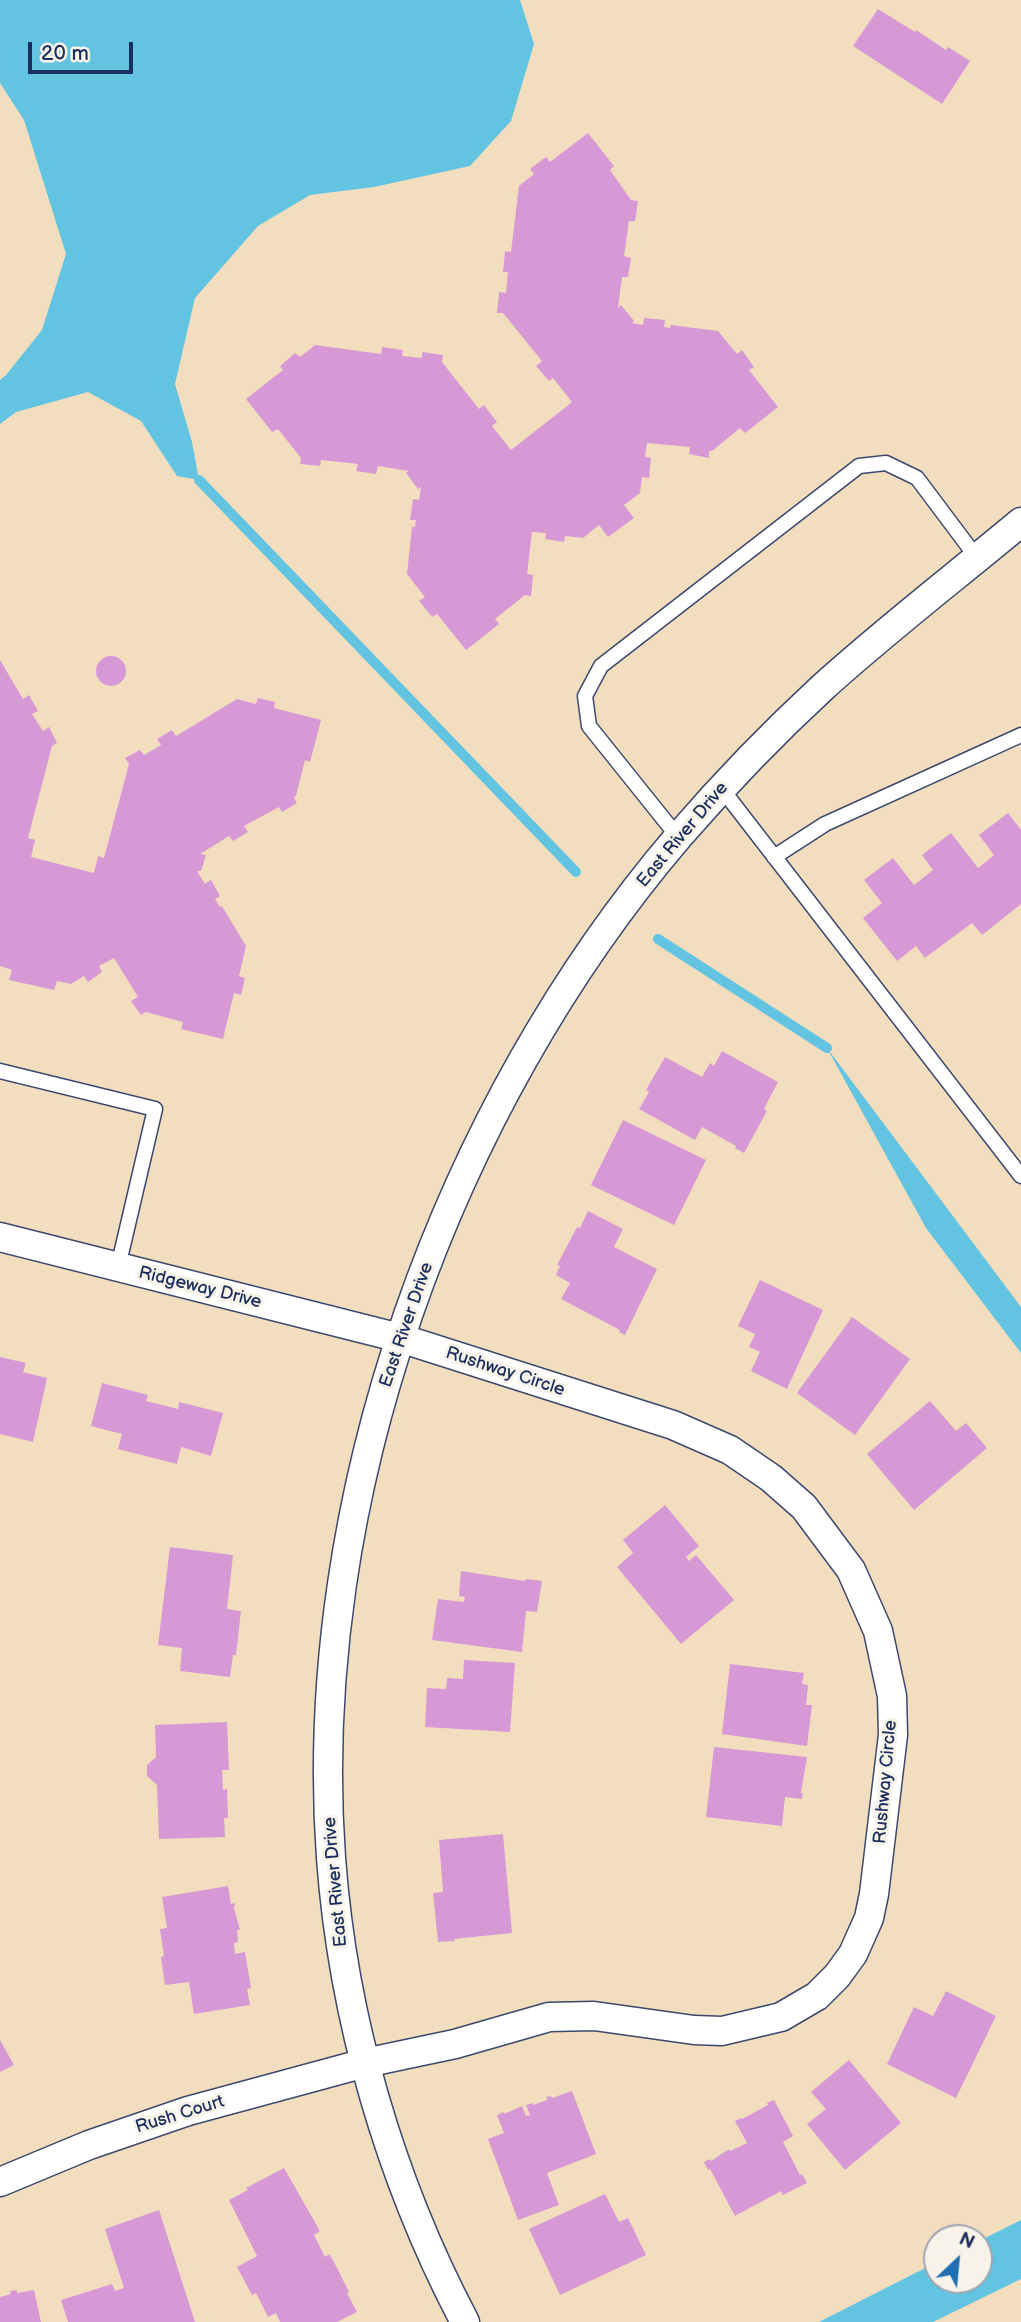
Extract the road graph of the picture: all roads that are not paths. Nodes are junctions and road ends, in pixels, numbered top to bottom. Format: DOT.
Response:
graph roads {
  1 [pos="1021,522"];
  2 [pos="977,558"];
  3 [pos="1021,735"];
  4 [pos="722,789"];
  5 [pos="678,838"];
  6 [pos="774,857"];
  7 [pos="0,1071"];
  8 [pos="1021,1176"];
  9 [pos="0,1237"];
  10 [pos="118,1267"];
  11 [pos="400,1338"];
  12 [pos="365,2063"];
  13 [pos="0,2182"];
  14 [pos="465,2322"];
  1 -- 2 [label="street, East River Drive"];
  2 -- 4 [label="street, East River Drive"];
  2 -- 5 [label="lane"];
  3 -- 6 [label="lane"];
  4 -- 5 [label="street, East River Drive"];
  4 -- 6 [label="lane"];
  5 -- 11 [label="street, East River Drive"];
  6 -- 8 [label="lane"];
  7 -- 10 [label="lane"];
  9 -- 10 [label="street, Ridgeway Drive"];
  10 -- 11 [label="street, Ridgeway Drive"];
  11 -- 12 [label="street, East River Drive"];
  11 -- 12 [label="street, Rushway Circle"];
  12 -- 13 [label="street, Rush Court"];
  12 -- 14 [label="street, East River Drive"];
}
